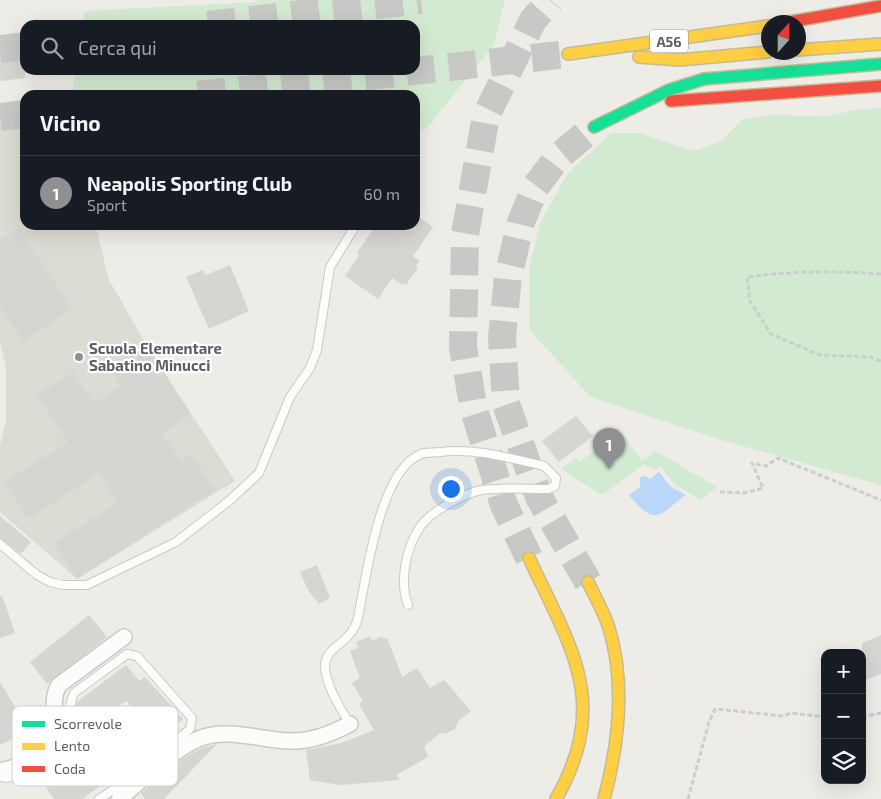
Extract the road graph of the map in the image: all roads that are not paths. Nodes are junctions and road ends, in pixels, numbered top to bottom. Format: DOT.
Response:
graph roads {
  1 [pos="881,6"];
  2 [pos="806,19"];
  3 [pos="761,27"];
  4 [pos="881,44"];
  5 [pos="806,49"];
  6 [pos="761,53"];
  7 [pos="881,64"];
  8 [pos="881,86"];
  9 [pos="612,117"];
  10 [pos="594,128"];
  11 [pos="353,230"];
  12 [pos="0,544"];
  13 [pos="529,558"];
  14 [pos="588,582"];
  15 [pos="408,605"];
  16 [pos="124,637"];
  17 [pos="54,706"];
  18 [pos="69,706"];
  19 [pos="350,724"];
  20 [pos="178,739"];
  21 [pos="178,753"];
  22 [pos="12,766"];
  23 [pos="0,771"];
  24 [pos="119,786"];
  25 [pos="135,786"];
  26 [pos="99,799"];
  27 [pos="120,799"];
  28 [pos="556,799"];
  29 [pos="604,799"];
  1 -- 2 [label="highway"];
  3 -- 6 [label="highway, A56"];
  4 -- 5 [label="highway"];
  7 -- 9 [label="highway"];
  8 -- 9 [label="highway"];
  9 -- 10 [label="highway"];
  11 -- 12 [label="lane"];
  13 -- 28 [label="highway"];
  14 -- 29 [label="highway"];
  15 -- 19 [label="lane"];
  16 -- 17 [label="street"];
  18 -- 20 [label="lane"];
  19 -- 21 [label="street"];
  22 -- 23 [label="street"];
  24 -- 26 [label="lane"];
  25 -- 27 [label="street"];
}
